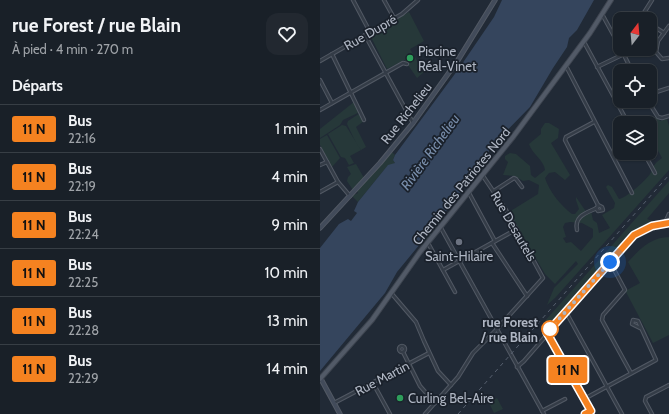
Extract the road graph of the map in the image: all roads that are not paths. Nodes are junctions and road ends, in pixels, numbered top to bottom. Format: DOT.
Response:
graph roads {
  1 [pos="353,0"];
  2 [pos="384,0"];
  3 [pos="418,0"];
  4 [pos="495,0"];
  5 [pos="611,0"];
  6 [pos="652,0"];
  7 [pos="645,12"];
  8 [pos="602,14"];
  9 [pos="394,18"];
  10 [pos="669,26"];
  11 [pos="657,29"];
  12 [pos="370,32"];
  13 [pos="365,34"];
  14 [pos="613,34"];
  15 [pos="664,34"];
  16 [pos="583,42"];
  17 [pos="332,54"];
  18 [pos="620,56"];
  19 [pos="669,58"];
  20 [pos="320,61"];
  21 [pos="407,64"];
  22 [pos="566,66"];
  23 [pos="597,67"];
  24 [pos="385,73"];
  25 [pos="320,80"];
  26 [pos="669,88"];
  27 [pos="351,92"];
  28 [pos="657,92"];
  29 [pos="332,103"];
  30 [pos="652,108"];
  31 [pos="320,110"];
  32 [pos="624,116"];
  33 [pos="669,116"];
  34 [pos="364,120"];
  35 [pos="594,122"];
  36 [pos="413,123"];
  37 [pos="320,149"];
  38 [pos="648,160"];
  39 [pos="327,162"];
  40 [pos="320,165"];
  41 [pos="655,173"];
  42 [pos="483,176"];
  43 [pos="338,182"];
  44 [pos="522,187"];
  45 [pos="320,192"];
  46 [pos="494,192"];
  47 [pos="469,193"];
  48 [pos="632,193"];
  49 [pos="350,196"];
  50 [pos="598,205"];
  51 [pos="596,208"];
  52 [pos="669,214"];
  53 [pos="667,223"];
  54 [pos="321,226"];
  55 [pos="441,228"];
  56 [pos="517,229"];
  57 [pos="577,230"];
  58 [pos="495,240"];
  59 [pos="428,242"];
  60 [pos="492,242"];
  61 [pos="459,261"];
  62 [pos="610,262"];
  63 [pos="443,270"];
  64 [pos="455,292"];
  65 [pos="392,294"];
  66 [pos="527,296"];
  67 [pos="566,312"];
  68 [pos="640,328"];
  69 [pos="496,329"];
  70 [pos="547,333"];
  71 [pos="403,352"];
  72 [pos="429,353"];
  73 [pos="408,364"];
  74 [pos="517,367"];
  75 [pos="631,373"];
  76 [pos="320,379"];
  77 [pos="373,383"];
  78 [pos="451,385"];
  79 [pos="669,385"];
  80 [pos="607,386"];
  81 [pos="565,399"];
  82 [pos="584,399"];
  83 [pos="436,403"];
  84 [pos="334,404"];
  85 [pos="543,412"];
  86 [pos="591,413"];
  87 [pos="340,414"];
  88 [pos="390,414"];
  89 [pos="425,414"];
  90 [pos="585,414"];
  91 [pos="622,414"];
  92 [pos="652,414"];
  1 -- 12 [label="street"];
  2 -- 9 [label="street"];
  3 -- 9 [label="street, Rue Dupré"];
  4 -- 36 [label="main road, Rue Richelieu"];
  5 -- 8 [label="main road, Chemin des Patriotes Nord"];
  6 -- 7 [label="street"];
  8 -- 14 [label="street"];
  8 -- 16 [label="main road, Chemin des Patriotes Nord"];
  9 -- 12 [label="street, Rue Dupré"];
  10 -- 15 [label="street"];
  11 -- 15 [label="street"];
  12 -- 13 [label="street, Rue Dupré"];
  13 -- 17 [label="street, Rue Dupré"];
  13 -- 24 [label="street"];
  15 -- 19 [label="street"];
  16 -- 22 [label="main road, Chemin des Patriotes Nord"];
  16 -- 23 [label="street"];
  17 -- 20 [label="street, Rue Dupré"];
  17 -- 27 [label="street"];
  18 -- 23 [label="street"];
  21 -- 24 [label="street"];
  22 -- 35 [label="street"];
  22 -- 42 [label="main road, Chemin des Patriotes Nord"];
  23 -- 32 [label="street"];
  24 -- 27 [label="street"];
  24 -- 36 [label="street"];
  25 -- 29 [label="street"];
  26 -- 28 [label="street"];
  27 -- 29 [label="street"];
  27 -- 34 [label="street"];
  29 -- 31 [label="street"];
  30 -- 33 [label="street"];
  35 -- 48 [label="street"];
  35 -- 50 [label="street"];
  36 -- 49 [label="main road, Rue Richelieu"];
  37 -- 39 [label="street"];
  38 -- 41 [label="street"];
  39 -- 40 [label="street"];
  39 -- 43 [label="street"];
  42 -- 46 [label="street, Rue Desautels"];
  42 -- 47 [label="main road, Chemin des Patriotes Nord"];
  43 -- 45 [label="street"];
  43 -- 49 [label="street"];
  44 -- 46 [label="street"];
  46 -- 56 [label="street, Rue Desautels"];
  47 -- 55 [label="main road, Chemin des Patriotes Nord"];
  47 -- 58 [label="street"];
  49 -- 54 [label="main road, Rue Richelieu"];
  50 -- 51 [label="street"];
  50 -- 51 [label="street"];
  51 -- 57 [label="street"];
  52 -- 53 [label="street"];
  53 -- 62 [label="street"];
  55 -- 59 [label="main road, Chemin des Patriotes Nord"];
  55 -- 61 [label="street"];
  56 -- 58 [label="street"];
  56 -- 66 [label="street, Rue Desautels"];
  58 -- 60 [label="street"];
  59 -- 63 [label="street"];
  59 -- 65 [label="main road, Chemin des Patriotes Nord"];
  60 -- 61 [label="street"];
  60 -- 66 [label="street"];
  61 -- 63 [label="street"];
  61 -- 69 [label="street"];
  62 -- 67 [label="street"];
  62 -- 75 [label="street"];
  63 -- 64 [label="street"];
  65 -- 72 [label="street"];
  65 -- 76 [label="main road, Chemin des Patriotes Nord"];
  66 -- 69 [label="street"];
  67 -- 70 [label="street"];
  67 -- 80 [label="street"];
  68 -- 75 [label="street"];
  69 -- 74 [label="street"];
  69 -- 78 [label="street"];
  70 -- 74 [label="street"];
  70 -- 82 [label="street"];
  71 -- 73 [label="street"];
  72 -- 73 [label="street, Rue Martin"];
  72 -- 78 [label="street"];
  73 -- 77 [label="street, Rue Martin"];
  73 -- 83 [label="street"];
  74 -- 85 [label="street"];
  75 -- 80 [label="street"];
  76 -- 84 [label="main road"];
  77 -- 84 [label="street, Rue Martin"];
  77 -- 88 [label="street"];
  78 -- 83 [label="street"];
  79 -- 92 [label="street"];
  80 -- 82 [label="street"];
  80 -- 91 [label="street"];
  81 -- 85 [label="street"];
  82 -- 86 [label="street"];
  83 -- 89 [label="street"];
  84 -- 87 [label="main road"];
  86 -- 90 [label="street"];
}
